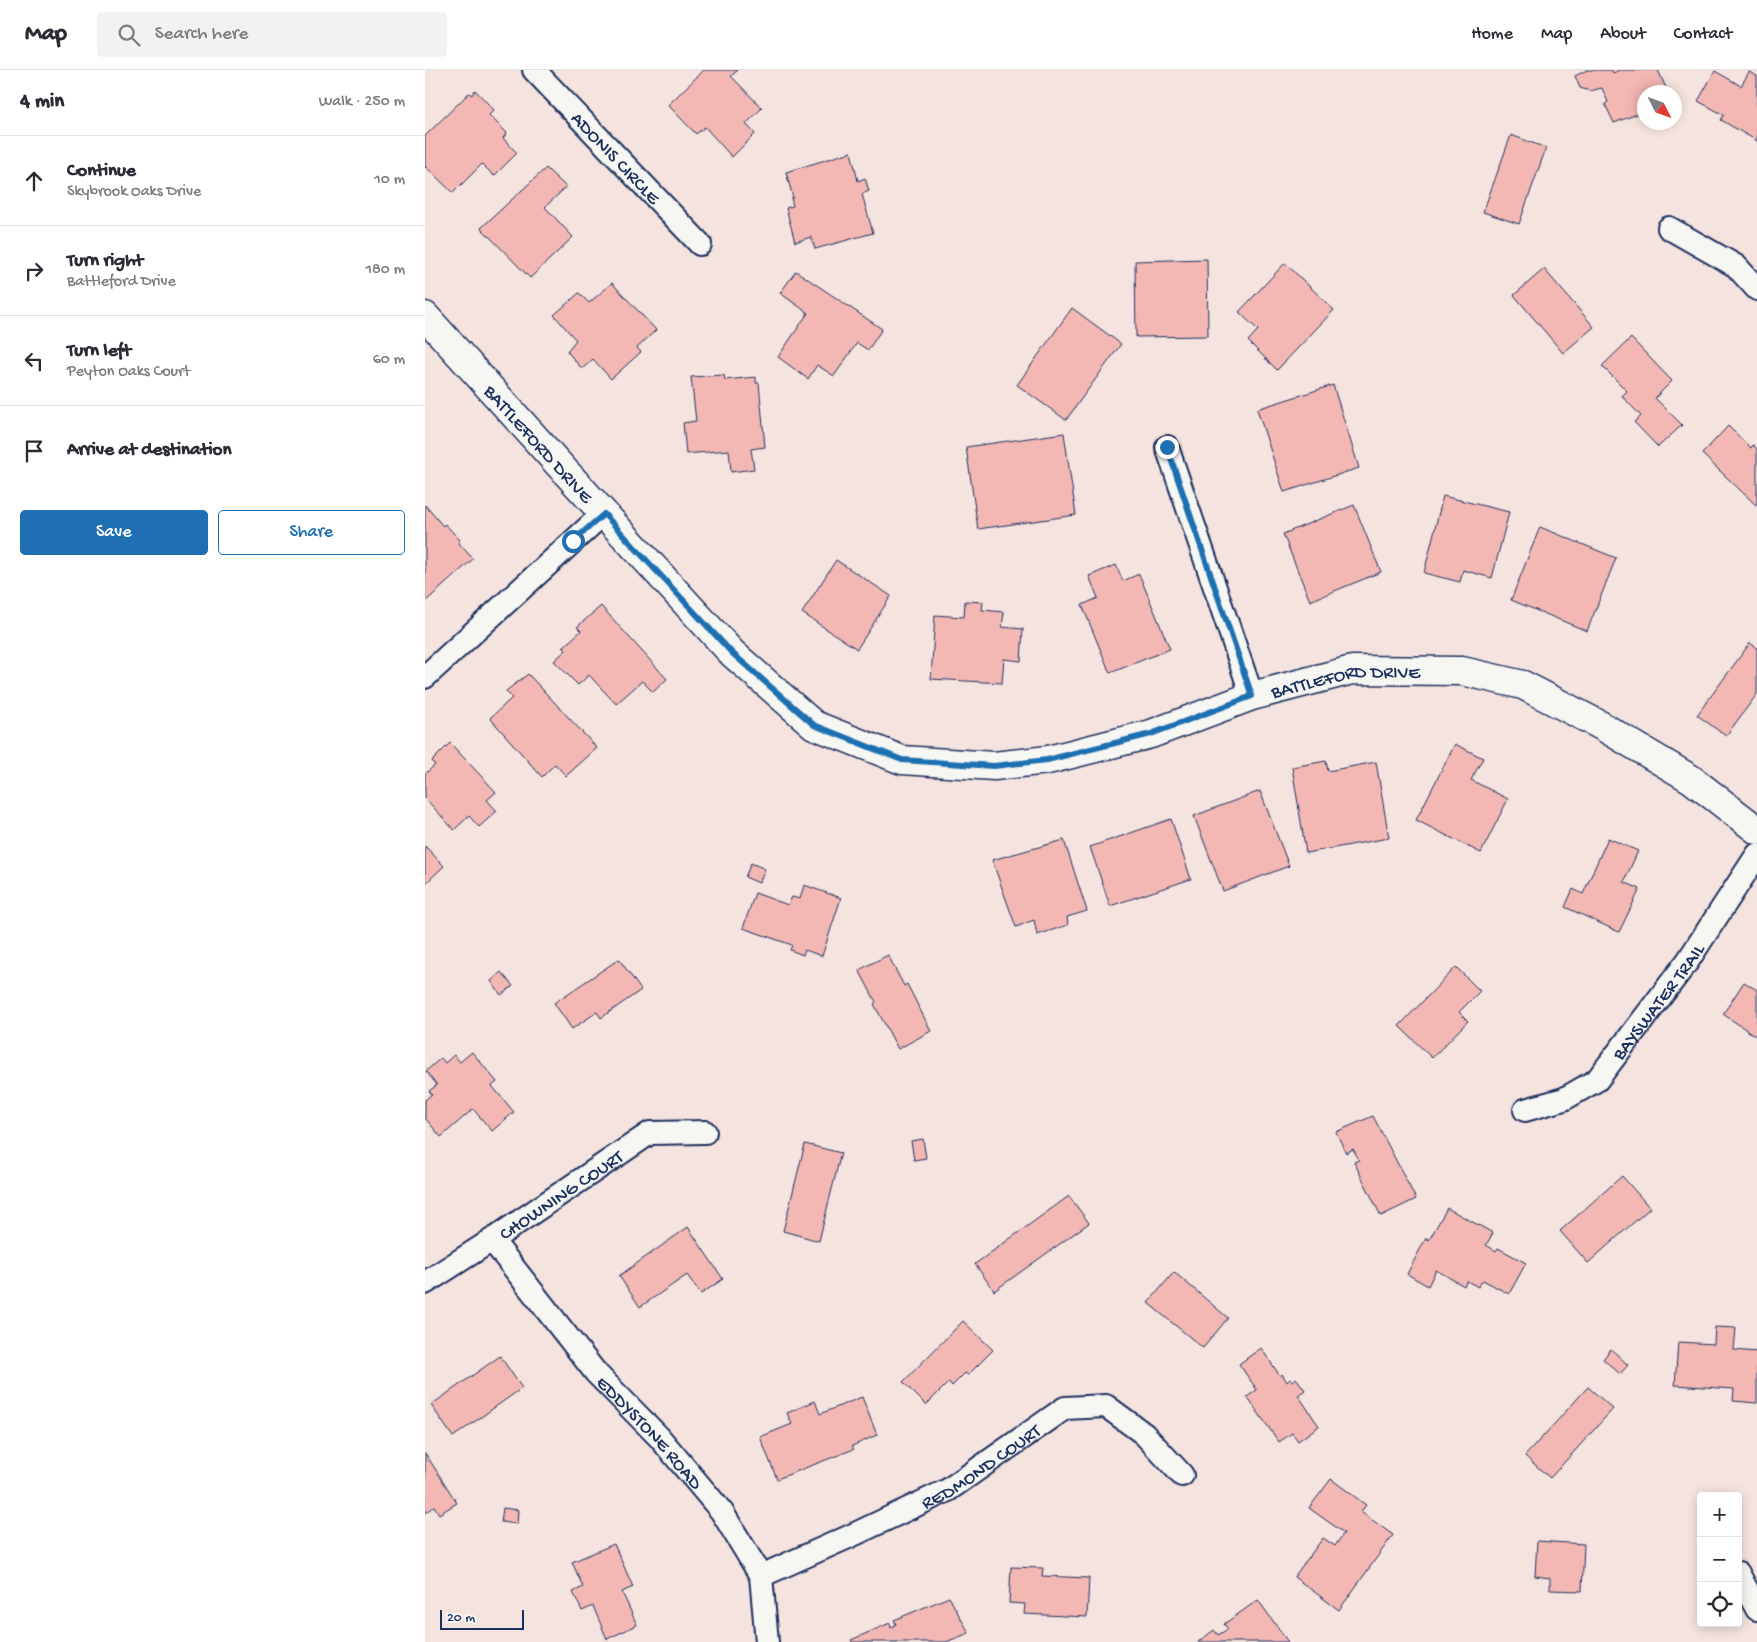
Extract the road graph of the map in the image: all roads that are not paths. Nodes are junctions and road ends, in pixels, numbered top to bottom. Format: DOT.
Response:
graph roads {
  1 [pos="534,70"];
  2 [pos="1669,228"];
  3 [pos="700,244"];
  4 [pos="1757,289"];
  5 [pos="425,316"];
  6 [pos="1167,447"];
  7 [pos="604,514"];
  8 [pos="425,677"];
  9 [pos="1252,696"];
  10 [pos="1757,830"];
  11 [pos="1757,855"];
  12 [pos="1525,1110"];
  13 [pos="705,1132"];
  14 [pos="492,1240"];
  15 [pos="425,1283"];
  16 [pos="1181,1475"];
  17 [pos="761,1576"];
  18 [pos="1742,1581"];
  19 [pos="1757,1609"];
  20 [pos="767,1642"];
  1 -- 3 [label="street, ADONIS CIRCLE"];
  2 -- 4 [label="street"];
  5 -- 7 [label="street, BATTLEFORD DRIVE"];
  6 -- 9 [label="street"];
  7 -- 8 [label="street"];
  7 -- 9 [label="street, BATTLEFORD DRIVE"];
  9 -- 10 [label="street, BATTLEFORD DRIVE"];
  11 -- 12 [label="street, BAYSWATER TRAIL"];
  13 -- 14 [label="street, CHOWNING COURT"];
  14 -- 15 [label="street, CHOWNING COURT"];
  14 -- 17 [label="street, EDDYSTONE ROAD"];
  16 -- 17 [label="street, REDMOND COURT"];
  17 -- 20 [label="street, EDDYSTONE ROAD"];
  18 -- 19 [label="street"];
}
